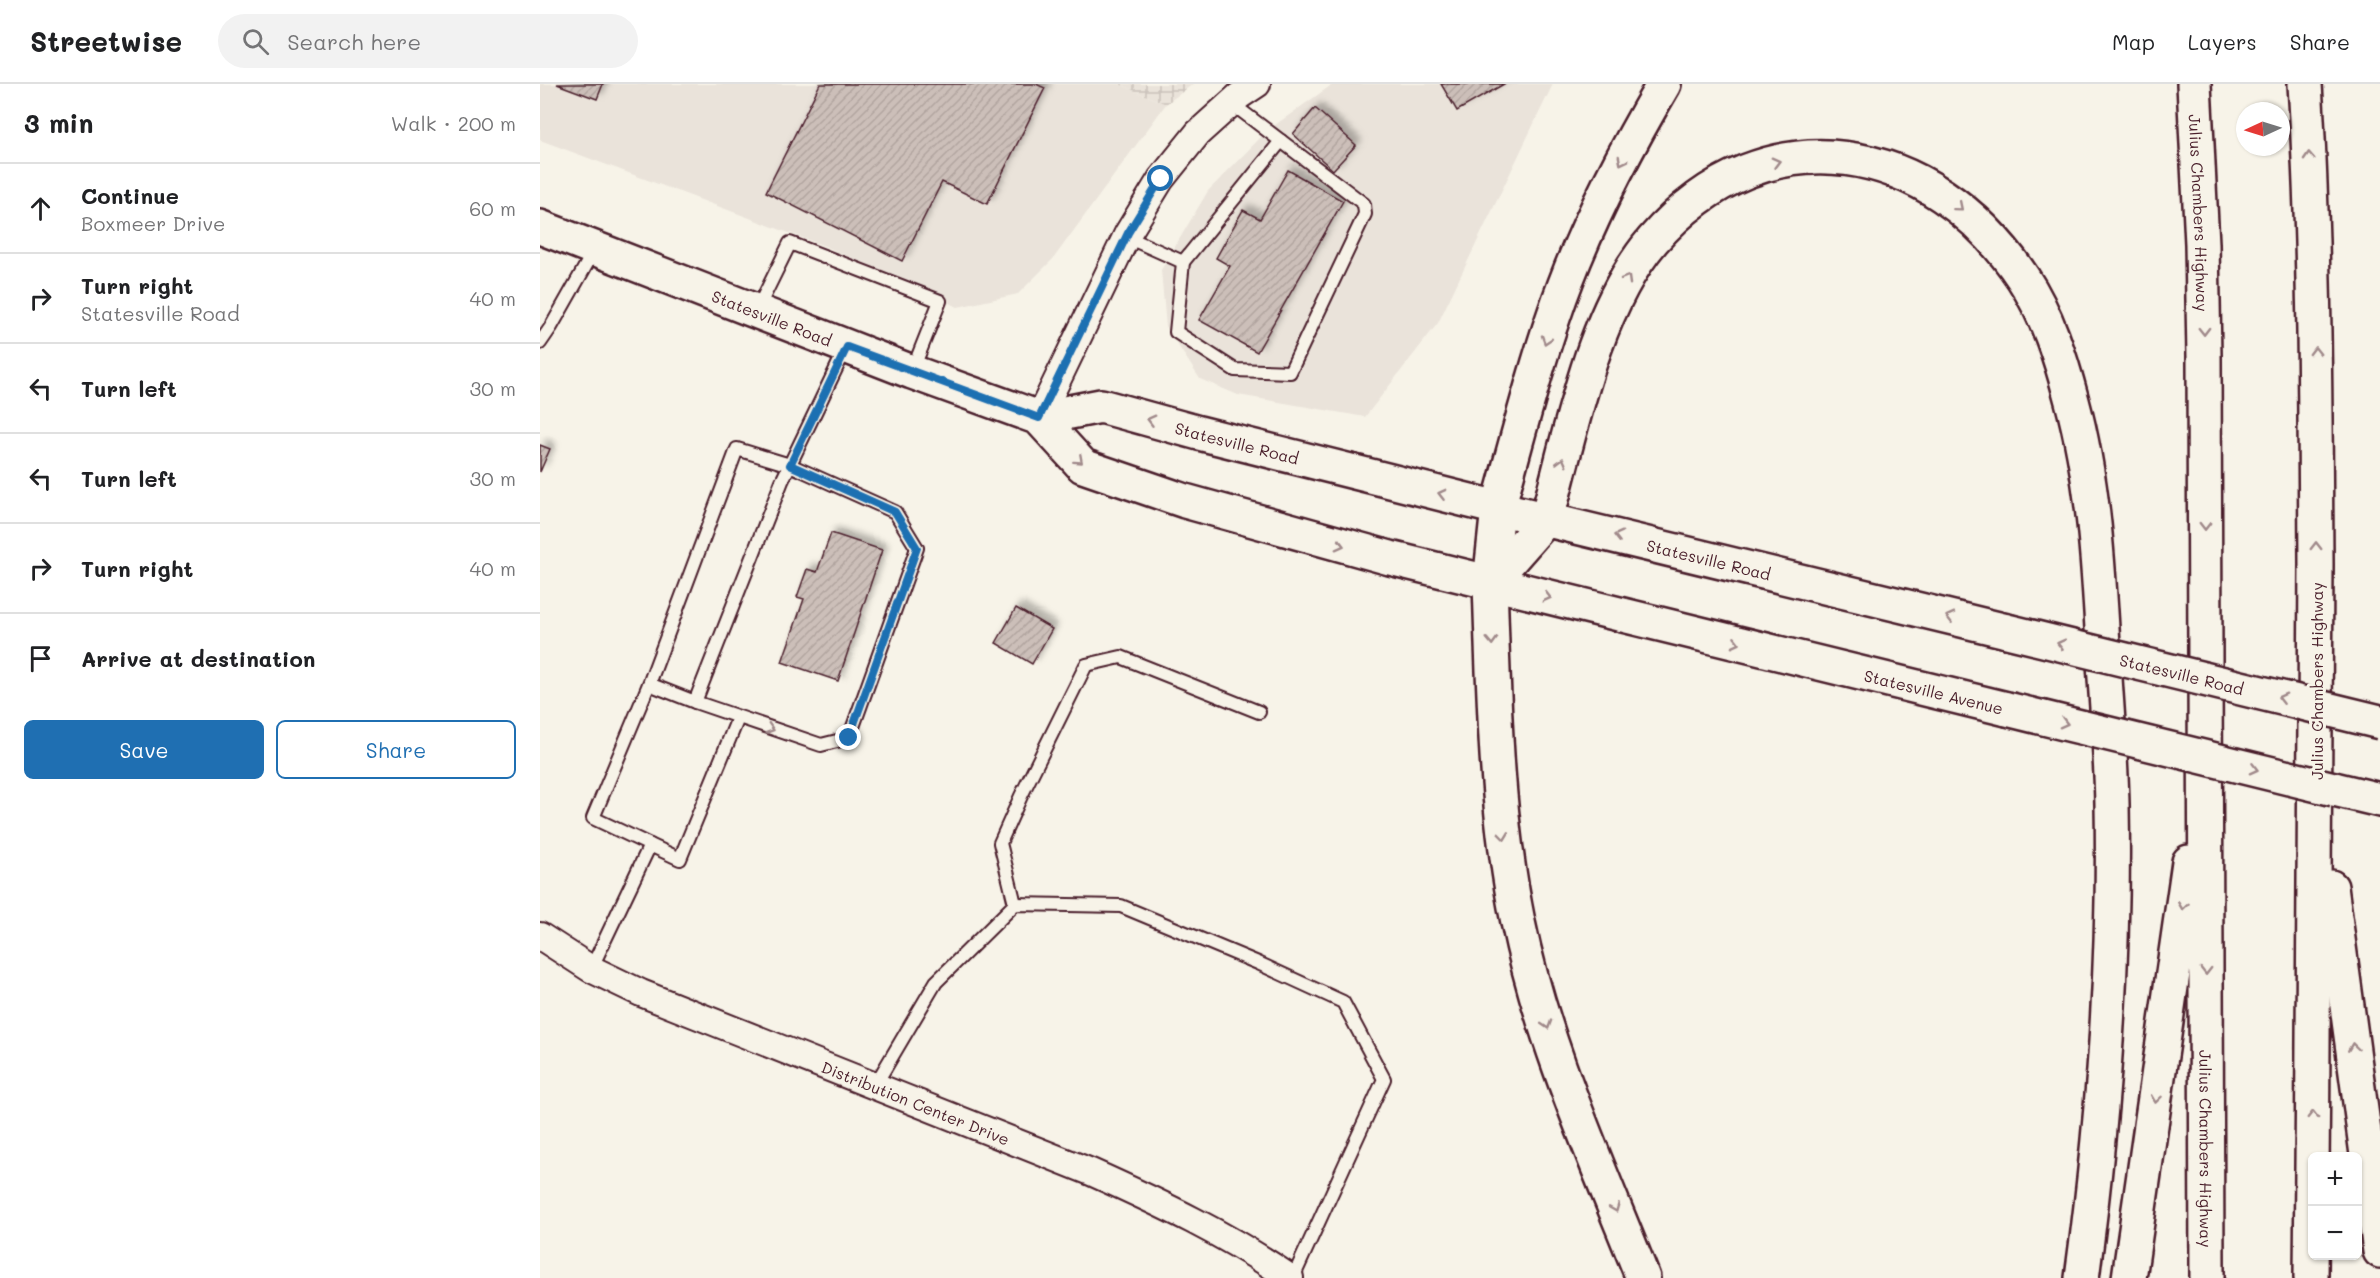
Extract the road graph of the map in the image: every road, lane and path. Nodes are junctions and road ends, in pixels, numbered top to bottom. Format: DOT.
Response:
graph roads {
  1 [pos="1257,84"];
  2 [pos="1664,84"];
  3 [pos="2194,84"];
  4 [pos="2305,84"];
  5 [pos="1231,103"];
  6 [pos="1281,141"];
  7 [pos="540,227"];
  8 [pos="1126,237"];
  9 [pos="596,248"];
  10 [pos="1183,262"];
  11 [pos="756,311"];
  12 [pos="540,343"];
  13 [pos="847,347"];
  14 [pos="912,372"];
  15 [pos="1039,418"];
  16 [pos="790,465"];
  17 [pos="1498,508"];
  18 [pos="1547,518"];
  19 [pos="1490,583"];
  20 [pos="649,684"];
  21 [pos="695,702"];
  22 [pos="1259,712"];
  23 [pos="738,718"];
  24 [pos="2380,722"];
  25 [pos="2205,744"];
  26 [pos="2316,773"];
  27 [pos="2380,800"];
  28 [pos="650,845"];
  29 [pos="1015,904"];
  30 [pos="540,936"];
  31 [pos="591,969"];
  32 [pos="874,1087"];
  33 [pos="2380,1251"];
  34 [pos="1291,1278"];
  35 [pos="1643,1278"];
  36 [pos="2082,1278"];
  37 [pos="2129,1278"];
  38 [pos="2207,1278"];
  39 [pos="2311,1278"];
  1 -- 5 [label="street"];
  2 -- 17 [label="main road, one-way"];
  3 -- 25 [label="main road, Julius Chambers Highway, one-way"];
  26 -- 4 [label="main road, Julius Chambers Highway, one-way"];
  5 -- 6 [label="lane"];
  5 -- 8 [label="street"];
  6 -- 10 [label="lane"];
  6 -- 10 [label="lane"];
  7 -- 9 [label="main road, Statesville Road"];
  8 -- 10 [label="lane"];
  8 -- 15 [label="street"];
  9 -- 11 [label="main road, Statesville Road"];
  9 -- 12 [label="lane"];
  11 -- 13 [label="main road, Statesville Road"];
  11 -- 14 [label="lane"];
  13 -- 14 [label="main road, Statesville Road"];
  13 -- 16 [label="lane"];
  14 -- 15 [label="main road, Statesville Road"];
  17 -- 15 [label="main road, Statesville Road, one-way"];
  15 -- 19 [label="main road, Statesville Road, one-way"];
  16 -- 20 [label="lane"];
  16 -- 21 [label="lane"];
  23 -- 16 [label="lane, one-way"];
  17 -- 18 [label="main road, Statesville Road"];
  17 -- 19 [label="main road"];
  18 -- 19 [label="main road"];
  24 -- 18 [label="main road, Statesville Road, one-way, bridge"];
  18 -- 36 [label="main road, one-way"];
  19 -- 27 [label="main road, Statesville Avenue, one-way, bridge"];
  19 -- 35 [label="main road, one-way"];
  20 -- 21 [label="lane"];
  20 -- 28 [label="lane"];
  21 -- 23 [label="lane"];
  22 -- 29 [label="lane"];
  23 -- 28 [label="lane"];
  25 -- 37 [label="main road, one-way"];
  25 -- 38 [label="main road, Julius Chambers Highway, one-way"];
  33 -- 26 [label="main road, one-way"];
  39 -- 26 [label="main road, Julius Chambers Highway, one-way"];
  28 -- 31 [label="lane"];
  29 -- 32 [label="lane"];
  29 -- 34 [label="lane"];
  30 -- 31 [label="street, Distribution Center Drive"];
  31 -- 32 [label="street, Distribution Center Drive"];
  32 -- 34 [label="street, Distribution Center Drive"];
}
